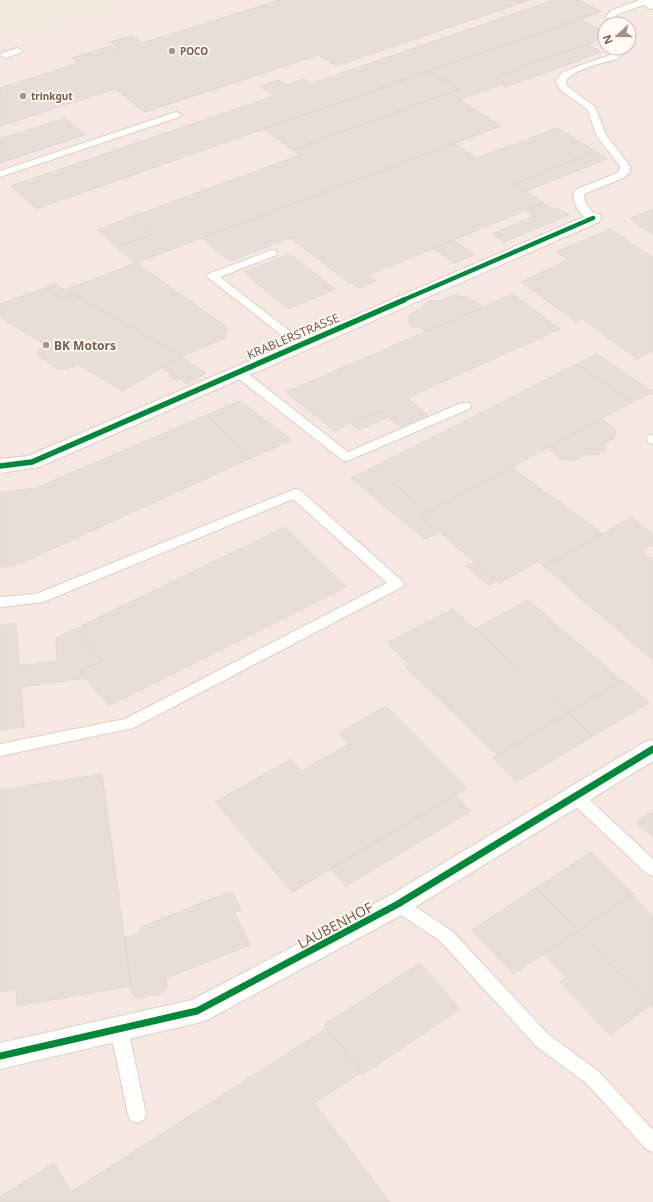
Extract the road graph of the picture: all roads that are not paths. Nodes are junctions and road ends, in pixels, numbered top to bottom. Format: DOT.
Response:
graph roads {
  1 [pos="648,2"];
  2 [pos="610,16"];
  3 [pos="17,51"];
  4 [pos="5,55"];
  5 [pos="614,56"];
  6 [pos="176,115"];
  7 [pos="0,174"];
  8 [pos="593,218"];
  9 [pos="272,252"];
  10 [pos="301,345"];
  11 [pos="238,372"];
  12 [pos="465,406"];
  13 [pos="0,466"];
  14 [pos="0,602"];
  15 [pos="653,749"];
  16 [pos="0,750"];
  17 [pos="575,796"];
  18 [pos="653,869"];
  19 [pos="398,904"];
  20 [pos="119,1029"];
  21 [pos="0,1056"];
  22 [pos="137,1114"];
  23 [pos="653,1143"];
  1 -- 2 [label="lane"];
  3 -- 4 [label="lane"];
  5 -- 8 [label="lane"];
  6 -- 7 [label="lane"];
  8 -- 10 [label="street, KRABLERSTRASSE"];
  9 -- 10 [label="lane"];
  10 -- 11 [label="street, KRABLERSTRASSE"];
  11 -- 12 [label="lane"];
  11 -- 13 [label="street, KRABLERSTRASSE"];
  14 -- 16 [label="lane"];
  15 -- 17 [label="street, LAUBENHOF"];
  17 -- 18 [label="lane"];
  17 -- 19 [label="street, LAUBENHOF"];
  19 -- 20 [label="street, LAUBENHOF"];
  19 -- 23 [label="lane"];
  20 -- 21 [label="street, LAUBENHOF"];
  20 -- 22 [label="lane"];
}
